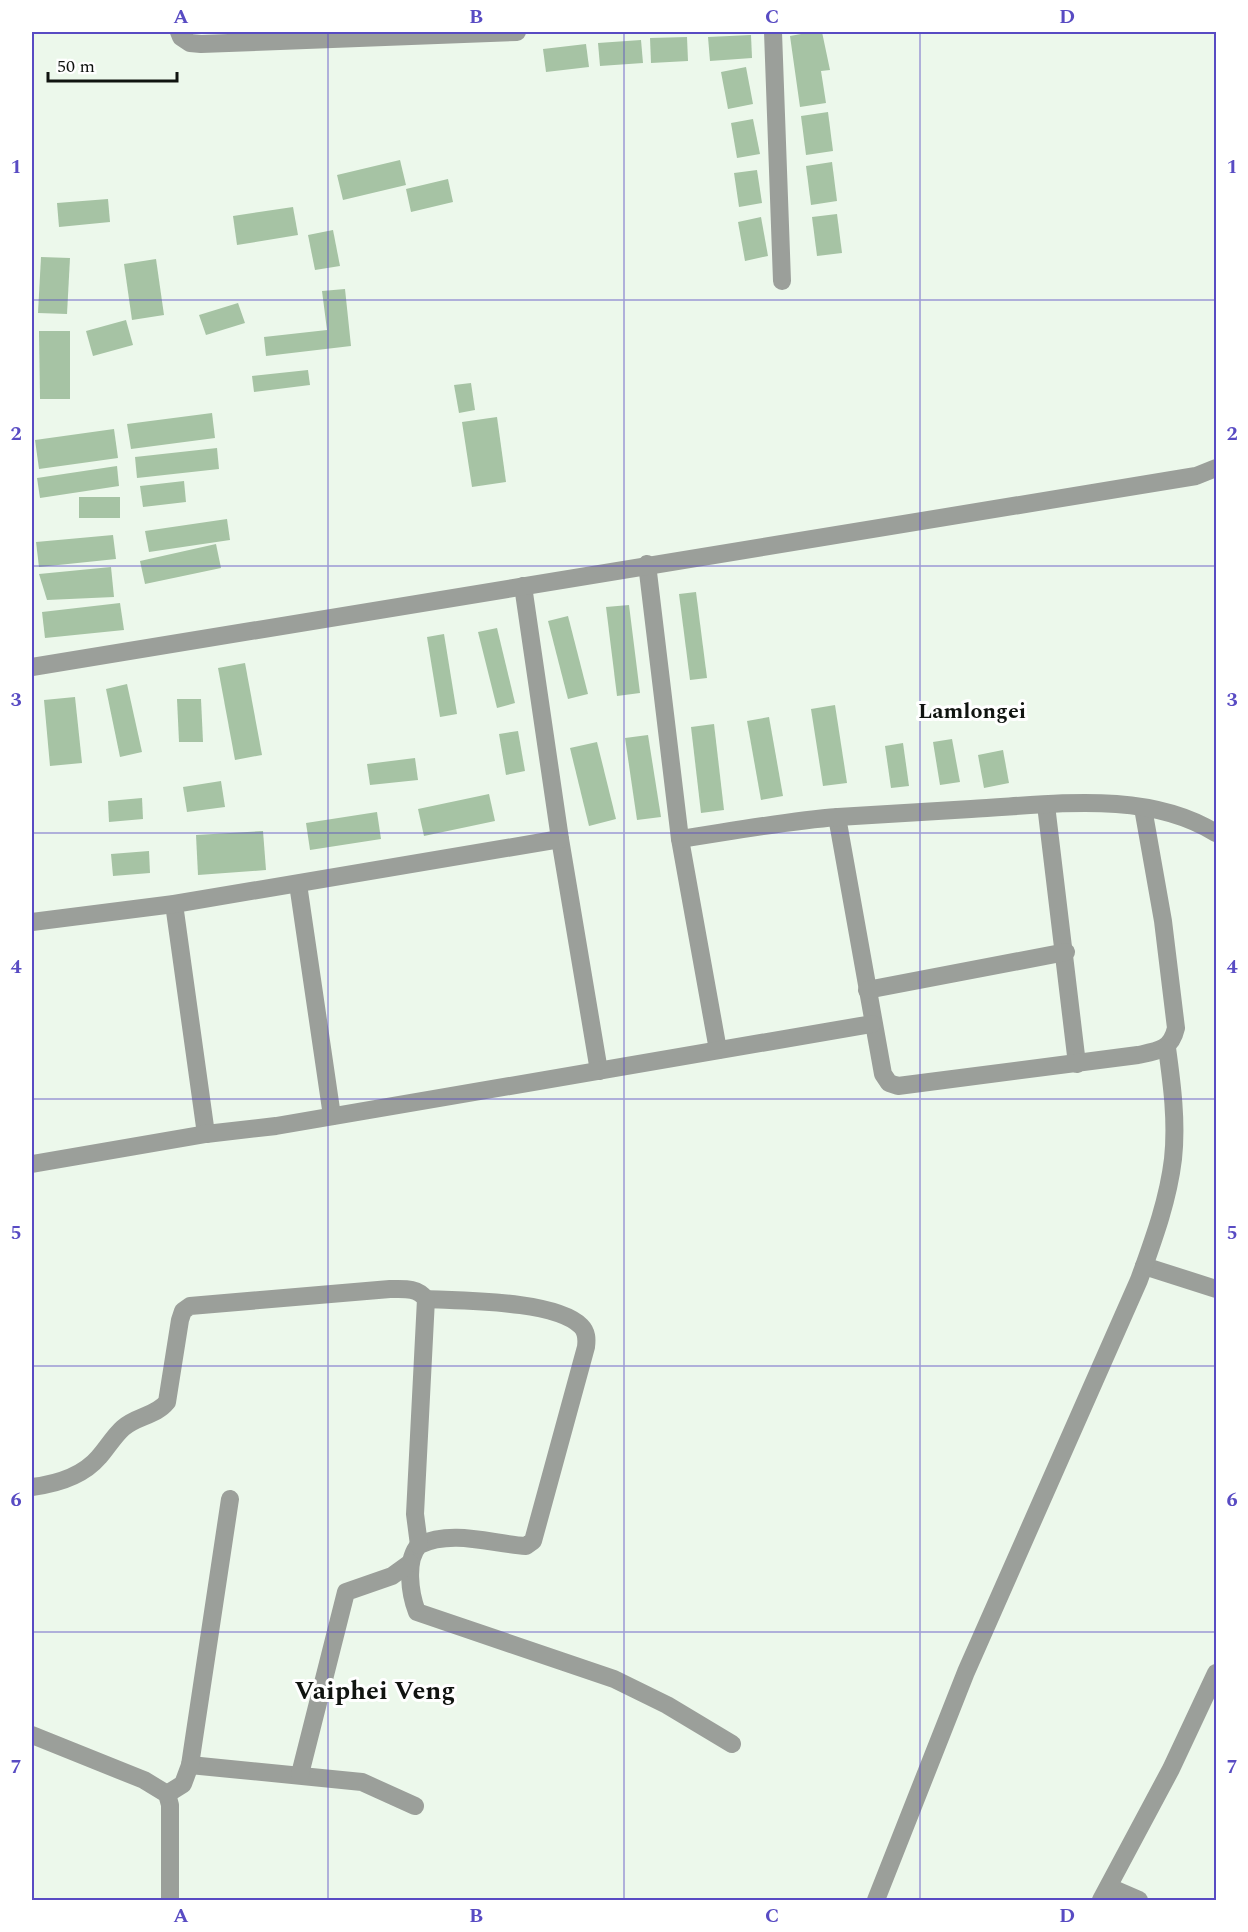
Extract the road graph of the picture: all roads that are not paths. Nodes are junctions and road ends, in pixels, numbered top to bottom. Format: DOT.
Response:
graph roads {
  1 [pos="179,32"];
  2 [pos="517,32"];
  3 [pos="773,32"];
  4 [pos="782,281"];
  5 [pos="1216,468"];
  6 [pos="647,564"];
  7 [pos="523,586"];
  8 [pos="32,667"];
  9 [pos="1046,805"];
  10 [pos="1143,808"];
  11 [pos="837,817"];
  12 [pos="1216,833"];
  13 [pos="560,839"];
  14 [pos="680,839"];
  15 [pos="298,884"];
  16 [pos="174,904"];
  17 [pos="32,922"];
  18 [pos="1066,952"];
  19 [pos="867,990"];
  20 [pos="872,1024"];
  21 [pos="1167,1048"];
  22 [pos="718,1050"];
  23 [pos="1077,1064"];
  24 [pos="599,1071"];
  25 [pos="332,1116"];
  26 [pos="206,1134"];
  27 [pos="32,1164"];
  28 [pos="1144,1266"];
  29 [pos="1216,1289"];
  30 [pos="426,1299"];
  31 [pos="32,1487"];
  32 [pos="230,1499"];
  33 [pos="419,1545"];
  34 [pos="410,1563"];
  35 [pos="1216,1673"];
  36 [pos="32,1735"];
  37 [pos="732,1744"];
  38 [pos="190,1765"];
  39 [pos="300,1774"];
  40 [pos="167,1794"];
  41 [pos="415,1806"];
  42 [pos="1105,1894"];
  43 [pos="170,1900"];
  44 [pos="876,1900"];
  45 [pos="1139,1900"];
  1 -- 2 [label="street"];
  3 -- 4 [label="street"];
  5 -- 6 [label="street"];
  6 -- 7 [label="street"];
  6 -- 14 [label="street"];
  7 -- 8 [label="street"];
  7 -- 13 [label="street"];
  9 -- 10 [label="street"];
  9 -- 11 [label="street"];
  9 -- 18 [label="street"];
  10 -- 12 [label="street"];
  10 -- 21 [label="street"];
  11 -- 14 [label="street"];
  11 -- 19 [label="street"];
  13 -- 15 [label="street"];
  13 -- 24 [label="street"];
  14 -- 22 [label="street"];
  15 -- 16 [label="street"];
  15 -- 25 [label="street"];
  16 -- 17 [label="street"];
  16 -- 26 [label="street"];
  18 -- 19 [label="street"];
  18 -- 23 [label="street"];
  19 -- 20 [label="street"];
  20 -- 22 [label="street"];
  20 -- 23 [label="street"];
  21 -- 23 [label="street"];
  21 -- 28 [label="street"];
  22 -- 24 [label="street"];
  24 -- 25 [label="street"];
  25 -- 26 [label="street"];
  26 -- 27 [label="street"];
  28 -- 29 [label="street"];
  28 -- 44 [label="street"];
  30 -- 31 [label="street"];
  30 -- 33 [label="street"];
  30 -- 33 [label="street"];
  32 -- 38 [label="street"];
  33 -- 34 [label="street"];
  34 -- 37 [label="street"];
  34 -- 39 [label="street"];
  35 -- 42 [label="street"];
  36 -- 40 [label="street"];
  38 -- 39 [label="street"];
  38 -- 40 [label="street"];
  39 -- 41 [label="street"];
  40 -- 43 [label="street"];
  42 -- 45 [label="street"];
}
